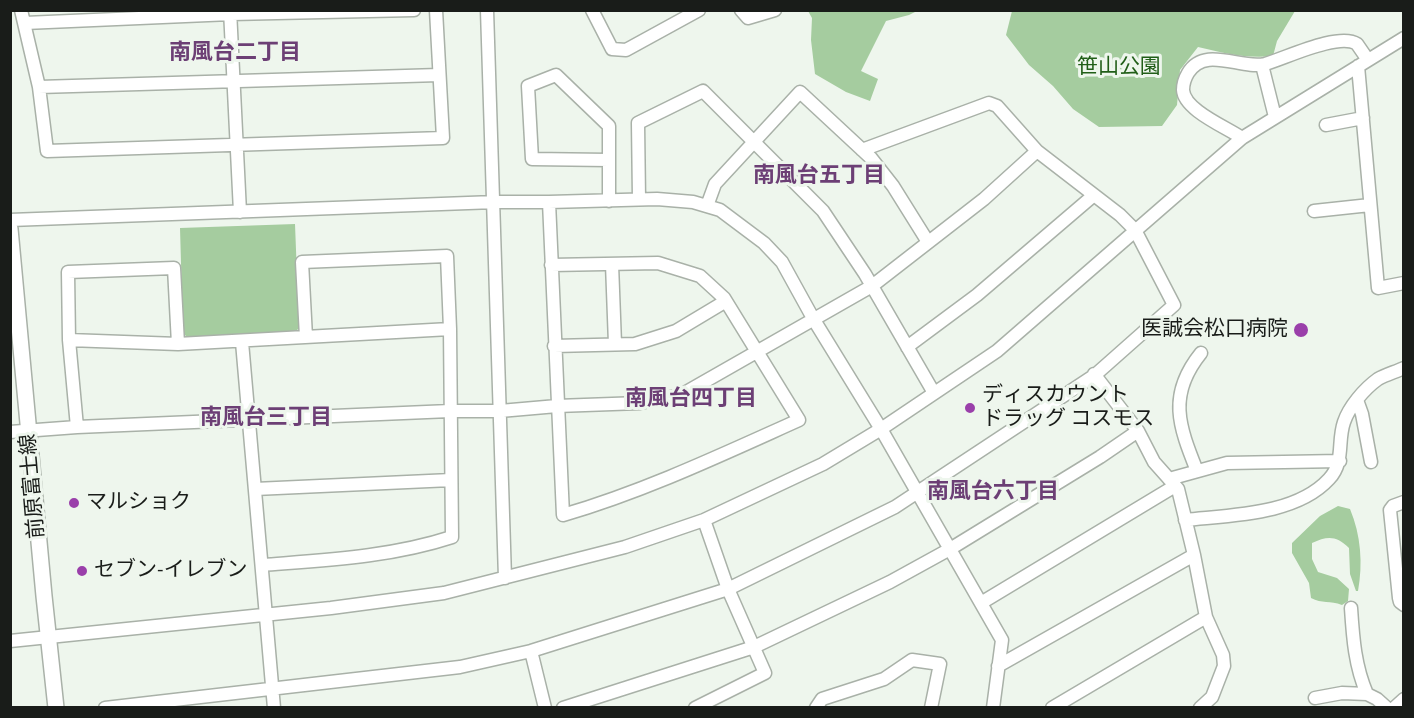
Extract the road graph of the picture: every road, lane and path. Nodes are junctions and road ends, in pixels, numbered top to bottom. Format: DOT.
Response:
graph roads {
  1 [pos="414,10"];
  2 [pos="436,10"];
  3 [pos="487,10"];
  4 [pos="592,10"];
  5 [pos="699,10"];
  6 [pos="741,10"];
  7 [pos="776,10"];
  8 [pos="230,12"];
  9 [pos="23,17"];
  10 [pos="1404,39"];
  11 [pos="1363,63"];
  12 [pos="1262,65"];
  13 [pos="439,75"];
  14 [pos="234,82"];
  15 [pos="39,87"];
  16 [pos="1275,117"];
  17 [pos="1363,118"];
  18 [pos="1326,125"];
  19 [pos="1242,138"];
  20 [pos="753,141"];
  21 [pos="236,144"];
  22 [pos="862,150"];
  23 [pos="1037,151"];
  24 [pos="609,160"];
  25 [pos="1094,195"];
  26 [pos="639,200"];
  27 [pos="609,201"];
  28 [pos="495,202"];
  29 [pos="549,202"];
  30 [pos="1370,205"];
  31 [pos="707,206"];
  32 [pos="1314,211"];
  33 [pos="240,212"];
  34 [pos="10,220"];
  35 [pos="10,229"];
  36 [pos="1135,230"];
  37 [pos="928,242"];
  38 [pos="612,264"];
  39 [pos="551,265"];
  40 [pos="1404,283"];
  41 [pos="872,286"];
  42 [pos="726,301"];
  43 [pos="814,320"];
  44 [pos="450,329"];
  45 [pos="306,337"];
  46 [pos="69,340"];
  47 [pos="242,342"];
  48 [pos="177,344"];
  49 [pos="615,344"];
  50 [pos="554,346"];
  51 [pos="907,347"];
  52 [pos="758,352"];
  53 [pos="1201,353"];
  54 [pos="1404,369"];
  55 [pos="1094,374"];
  56 [pos="934,393"];
  57 [pos="1357,400"];
  58 [pos="557,406"];
  59 [pos="450,411"];
  60 [pos="500,411"];
  61 [pos="248,419"];
  62 [pos="77,427"];
  63 [pos="881,429"];
  64 [pos="30,430"];
  65 [pos="1138,431"];
  66 [pos="10,432"];
  67 [pos="1340,461"];
  68 [pos="1371,462"];
  69 [pos="1197,471"];
  70 [pos="451,480"];
  71 [pos="1172,483"];
  72 [pos="255,489"];
  73 [pos="918,493"];
  74 [pos="1404,502"];
  75 [pos="704,520"];
  76 [pos="1185,520"];
  77 [pos="950,549"];
  78 [pos="1194,555"];
  79 [pos="263,565"];
  80 [pos="505,578"];
  81 [pos="728,589"];
  82 [pos="981,603"];
  83 [pos="1404,605"];
  84 [pos="1351,608"];
  85 [pos="267,615"];
  86 [pos="1206,617"];
  87 [pos="49,637"];
  88 [pos="10,641"];
  89 [pos="754,647"];
  90 [pos="531,651"];
  91 [pos="998,666"];
  92 [pos="273,690"];
  93 [pos="1368,694"];
  94 [pos="1315,698"];
  95 [pos="1404,699"];
  96 [pos="56,708"];
  97 [pos="105,708"];
  98 [pos="274,708"];
  99 [pos="545,708"];
  100 [pos="563,708"];
  101 [pos="695,708"];
  102 [pos="816,708"];
  103 [pos="931,708"];
  104 [pos="993,708"];
  105 [pos="1052,708"];
  106 [pos="1200,708"];
  107 [pos="1387,708"];
  108 [pos="1394,708"];
  1 -- 8 [label="street"];
  2 -- 13 [label="street"];
  3 -- 28 [label="street"];
  4 -- 5 [label="street"];
  6 -- 7 [label="street"];
  8 -- 9 [label="street"];
  8 -- 14 [label="street"];
  9 -- 15 [label="street"];
  10 -- 11 [label="street"];
  11 -- 12 [label="street"];
  11 -- 16 [label="street"];
  11 -- 17 [label="street"];
  12 -- 16 [label="street"];
  12 -- 19 [label="street"];
  13 -- 14 [label="street"];
  13 -- 21 [label="street"];
  14 -- 15 [label="street"];
  14 -- 21 [label="street"];
  15 -- 21 [label="street"];
  16 -- 19 [label="street"];
  17 -- 18 [label="street"];
  17 -- 30 [label="street"];
  19 -- 36 [label="street"];
  20 -- 22 [label="street"];
  20 -- 26 [label="street"];
  20 -- 31 [label="street"];
  20 -- 41 [label="street"];
  21 -- 33 [label="street"];
  22 -- 23 [label="street"];
  22 -- 37 [label="street"];
  23 -- 25 [label="street"];
  23 -- 37 [label="street"];
  24 -- 24 [label="street"];
  24 -- 27 [label="street"];
  25 -- 36 [label="street"];
  25 -- 51 [label="street"];
  26 -- 27 [label="street"];
  26 -- 31 [label="street"];
  27 -- 29 [label="street"];
  28 -- 29 [label="street"];
  28 -- 33 [label="street"];
  28 -- 60 [label="street"];
  29 -- 39 [label="street"];
  30 -- 32 [label="street"];
  30 -- 40 [label="street"];
  31 -- 43 [label="street"];
  33 -- 34 [label="street"];
  35 -- 64 [label="main road, 前原富士線"];
  36 -- 55 [label="street"];
  36 -- 56 [label="street"];
  37 -- 41 [label="street"];
  38 -- 39 [label="street"];
  38 -- 42 [label="street"];
  38 -- 49 [label="street"];
  39 -- 50 [label="street"];
  41 -- 43 [label="street"];
  41 -- 51 [label="street"];
  42 -- 49 [label="street"];
  42 -- 52 [label="street"];
  43 -- 52 [label="street"];
  43 -- 63 [label="street"];
  44 -- 45 [label="street"];
  44 -- 45 [label="street"];
  44 -- 59 [label="street"];
  45 -- 47 [label="street"];
  46 -- 48 [label="street"];
  46 -- 48 [label="street"];
  46 -- 62 [label="street"];
  47 -- 48 [label="street"];
  47 -- 61 [label="street"];
  49 -- 50 [label="street"];
  50 -- 58 [label="street"];
  51 -- 56 [label="street"];
  52 -- 58 [label="street"];
  52 -- 58 [label="street"];
  53 -- 69 [label="street"];
  54 -- 57 [label="street"];
  55 -- 65 [label="street"];
  55 -- 73 [label="street"];
  56 -- 63 [label="street"];
  57 -- 67 [label="street"];
  57 -- 68 [label="street"];
  58 -- 60 [label="street"];
  59 -- 60 [label="street"];
  59 -- 61 [label="street"];
  59 -- 70 [label="street"];
  60 -- 80 [label="street"];
  61 -- 62 [label="street"];
  61 -- 72 [label="street"];
  62 -- 64 [label="street"];
  63 -- 73 [label="street"];
  63 -- 75 [label="street"];
  64 -- 66 [label="street"];
  64 -- 87 [label="main road, 前原富士線"];
  65 -- 71 [label="street"];
  65 -- 77 [label="street"];
  67 -- 69 [label="street"];
  67 -- 76 [label="street"];
  69 -- 71 [label="street"];
  70 -- 72 [label="street"];
  70 -- 79 [label="street"];
  71 -- 76 [label="street"];
  71 -- 82 [label="street"];
  72 -- 79 [label="street"];
  73 -- 77 [label="street"];
  73 -- 81 [label="street"];
  74 -- 83 [label="street"];
  75 -- 80 [label="street"];
  75 -- 81 [label="street"];
  76 -- 78 [label="street"];
  77 -- 82 [label="street"];
  77 -- 89 [label="street"];
  78 -- 86 [label="street"];
  78 -- 91 [label="street"];
  79 -- 85 [label="street"];
  80 -- 85 [label="street"];
  81 -- 89 [label="street"];
  81 -- 90 [label="street"];
  82 -- 91 [label="street"];
  84 -- 93 [label="street"];
  85 -- 87 [label="street"];
  85 -- 92 [label="street"];
  86 -- 105 [label="street"];
  86 -- 106 [label="street"];
  87 -- 88 [label="street"];
  87 -- 96 [label="main road, 前原富士線"];
  89 -- 100 [label="street"];
  89 -- 101 [label="street"];
  90 -- 92 [label="street"];
  90 -- 99 [label="street"];
  91 -- 104 [label="street"];
  92 -- 97 [label="street"];
  92 -- 98 [label="street"];
  93 -- 94 [label="street"];
  93 -- 107 [label="street"];
  95 -- 108 [label="street"];
  102 -- 103 [label="street"];
}
